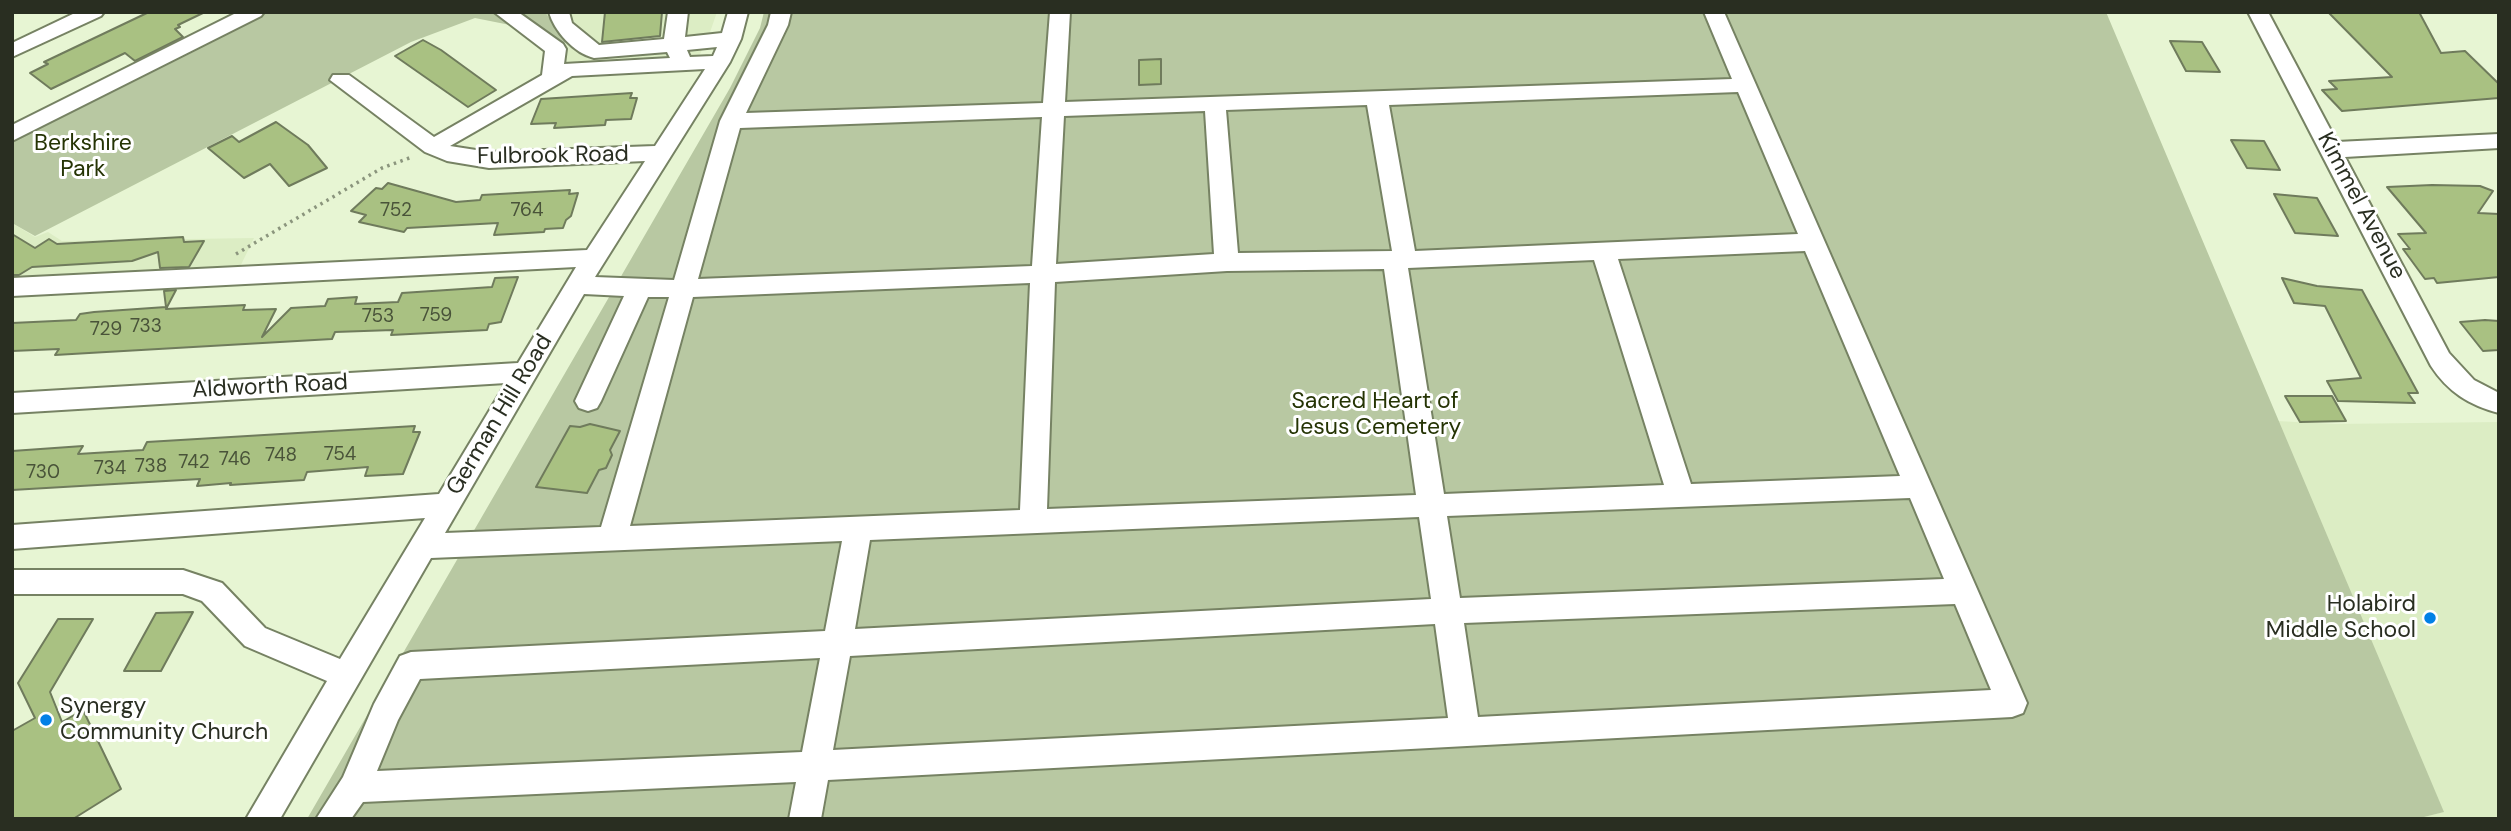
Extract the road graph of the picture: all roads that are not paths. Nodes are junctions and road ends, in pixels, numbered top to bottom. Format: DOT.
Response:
graph roads {
  1 [pos="94,12"];
  2 [pos="254,12"];
  3 [pos="504,12"];
  4 [pos="559,12"];
  5 [pos="678,12"];
  6 [pos="738,12"];
  7 [pos="781,12"];
  8 [pos="1060,12"];
  9 [pos="1714,12"];
  10 [pos="2258,12"];
  11 [pos="731,39"];
  12 [pos="12,51"];
  13 [pos="678,54"];
  14 [pos="720,62"];
  15 [pos="552,79"];
  16 [pos="341,80"];
  17 [pos="1744,85"];
  18 [pos="1377,100"];
  19 [pos="1215,105"];
  20 [pos="1054,109"];
  21 [pos="731,121"];
  22 [pos="12,134"];
  23 [pos="2499,141"];
  24 [pos="433,147"];
  25 [pos="2332,150"];
  26 [pos="663,153"];
  27 [pos="1811,242"];
  28 [pos="1602,249"];
  29 [pos="593,258"];
  30 [pos="1400,260"];
  31 [pos="1227,262"];
  32 [pos="1043,274"];
  33 [pos="576,285"];
  34 [pos="12,287"];
  35 [pos="640,288"];
  36 [pos="682,289"];
  37 [pos="527,372"];
  38 [pos="588,401"];
  39 [pos="2499,402"];
  40 [pos="12,403"];
  41 [pos="1919,486"];
  42 [pos="1680,493"];
  43 [pos="447,505"];
  44 [pos="1431,505"];
  45 [pos="1033,522"];
  46 [pos="858,530"];
  47 [pos="12,537"];
  48 [pos="612,539"];
  49 [pos="424,547"];
  50 [pos="12,582"];
  51 [pos="1964,591"];
  52 [pos="1447,611"];
  53 [pos="837,643"];
  54 [pos="347,676"];
  55 [pos="1465,730"];
  56 [pos="815,766"];
  57 [pos="355,787"];
  58 [pos="262,819"];
  59 [pos="332,819"];
  60 [pos="806,819"];
  1 -- 12 [label="street"];
  2 -- 22 [label="street"];
  3 -- 15 [label="street"];
  4 -- 13 [label="street"];
  5 -- 13 [label="street"];
  6 -- 11 [label="street, German Hill Road"];
  7 -- 21 [label="street"];
  8 -- 20 [label="street"];
  9 -- 17 [label="street"];
  10 -- 25 [label="street, Kimmel Avenue"];
  11 -- 13 [label="street"];
  11 -- 14 [label="street, German Hill Road"];
  13 -- 14 [label="lane"];
  13 -- 15 [label="lane"];
  14 -- 26 [label="street, German Hill Road"];
  15 -- 24 [label="lane"];
  16 -- 24 [label="street, Fulbrook Road"];
  17 -- 18 [label="street"];
  17 -- 27 [label="street"];
  18 -- 19 [label="street"];
  18 -- 30 [label="street"];
  19 -- 20 [label="street"];
  19 -- 31 [label="street"];
  20 -- 21 [label="street"];
  20 -- 32 [label="street"];
  21 -- 36 [label="street"];
  23 -- 25 [label="street"];
  24 -- 26 [label="street, Fulbrook Road"];
  25 -- 39 [label="street, Kimmel Avenue"];
  26 -- 29 [label="street, German Hill Road"];
  27 -- 28 [label="street"];
  27 -- 41 [label="street"];
  28 -- 30 [label="street"];
  28 -- 42 [label="street"];
  29 -- 33 [label="street, German Hill Road"];
  29 -- 34 [label="street"];
  30 -- 31 [label="street"];
  30 -- 44 [label="street"];
  31 -- 32 [label="street"];
  32 -- 36 [label="street"];
  32 -- 45 [label="street"];
  33 -- 35 [label="street"];
  33 -- 37 [label="street, German Hill Road"];
  35 -- 36 [label="street"];
  35 -- 38 [label="street"];
  36 -- 48 [label="street"];
  37 -- 40 [label="street, Aldworth Road"];
  37 -- 43 [label="street, German Hill Road"];
  41 -- 42 [label="street"];
  41 -- 51 [label="street"];
  42 -- 44 [label="street"];
  43 -- 47 [label="street"];
  43 -- 49 [label="street, German Hill Road"];
  44 -- 45 [label="street"];
  44 -- 52 [label="street"];
  45 -- 46 [label="street"];
  46 -- 48 [label="street"];
  46 -- 53 [label="street"];
  48 -- 49 [label="street"];
  49 -- 54 [label="street, German Hill Road"];
  50 -- 54 [label="street"];
  51 -- 52 [label="street"];
  51 -- 55 [label="street"];
  52 -- 53 [label="street"];
  52 -- 55 [label="street"];
  53 -- 56 [label="street"];
  53 -- 57 [label="street"];
  54 -- 58 [label="street, German Hill Road"];
  55 -- 56 [label="street"];
  56 -- 57 [label="street"];
  56 -- 60 [label="street"];
  57 -- 59 [label="street"];
}
